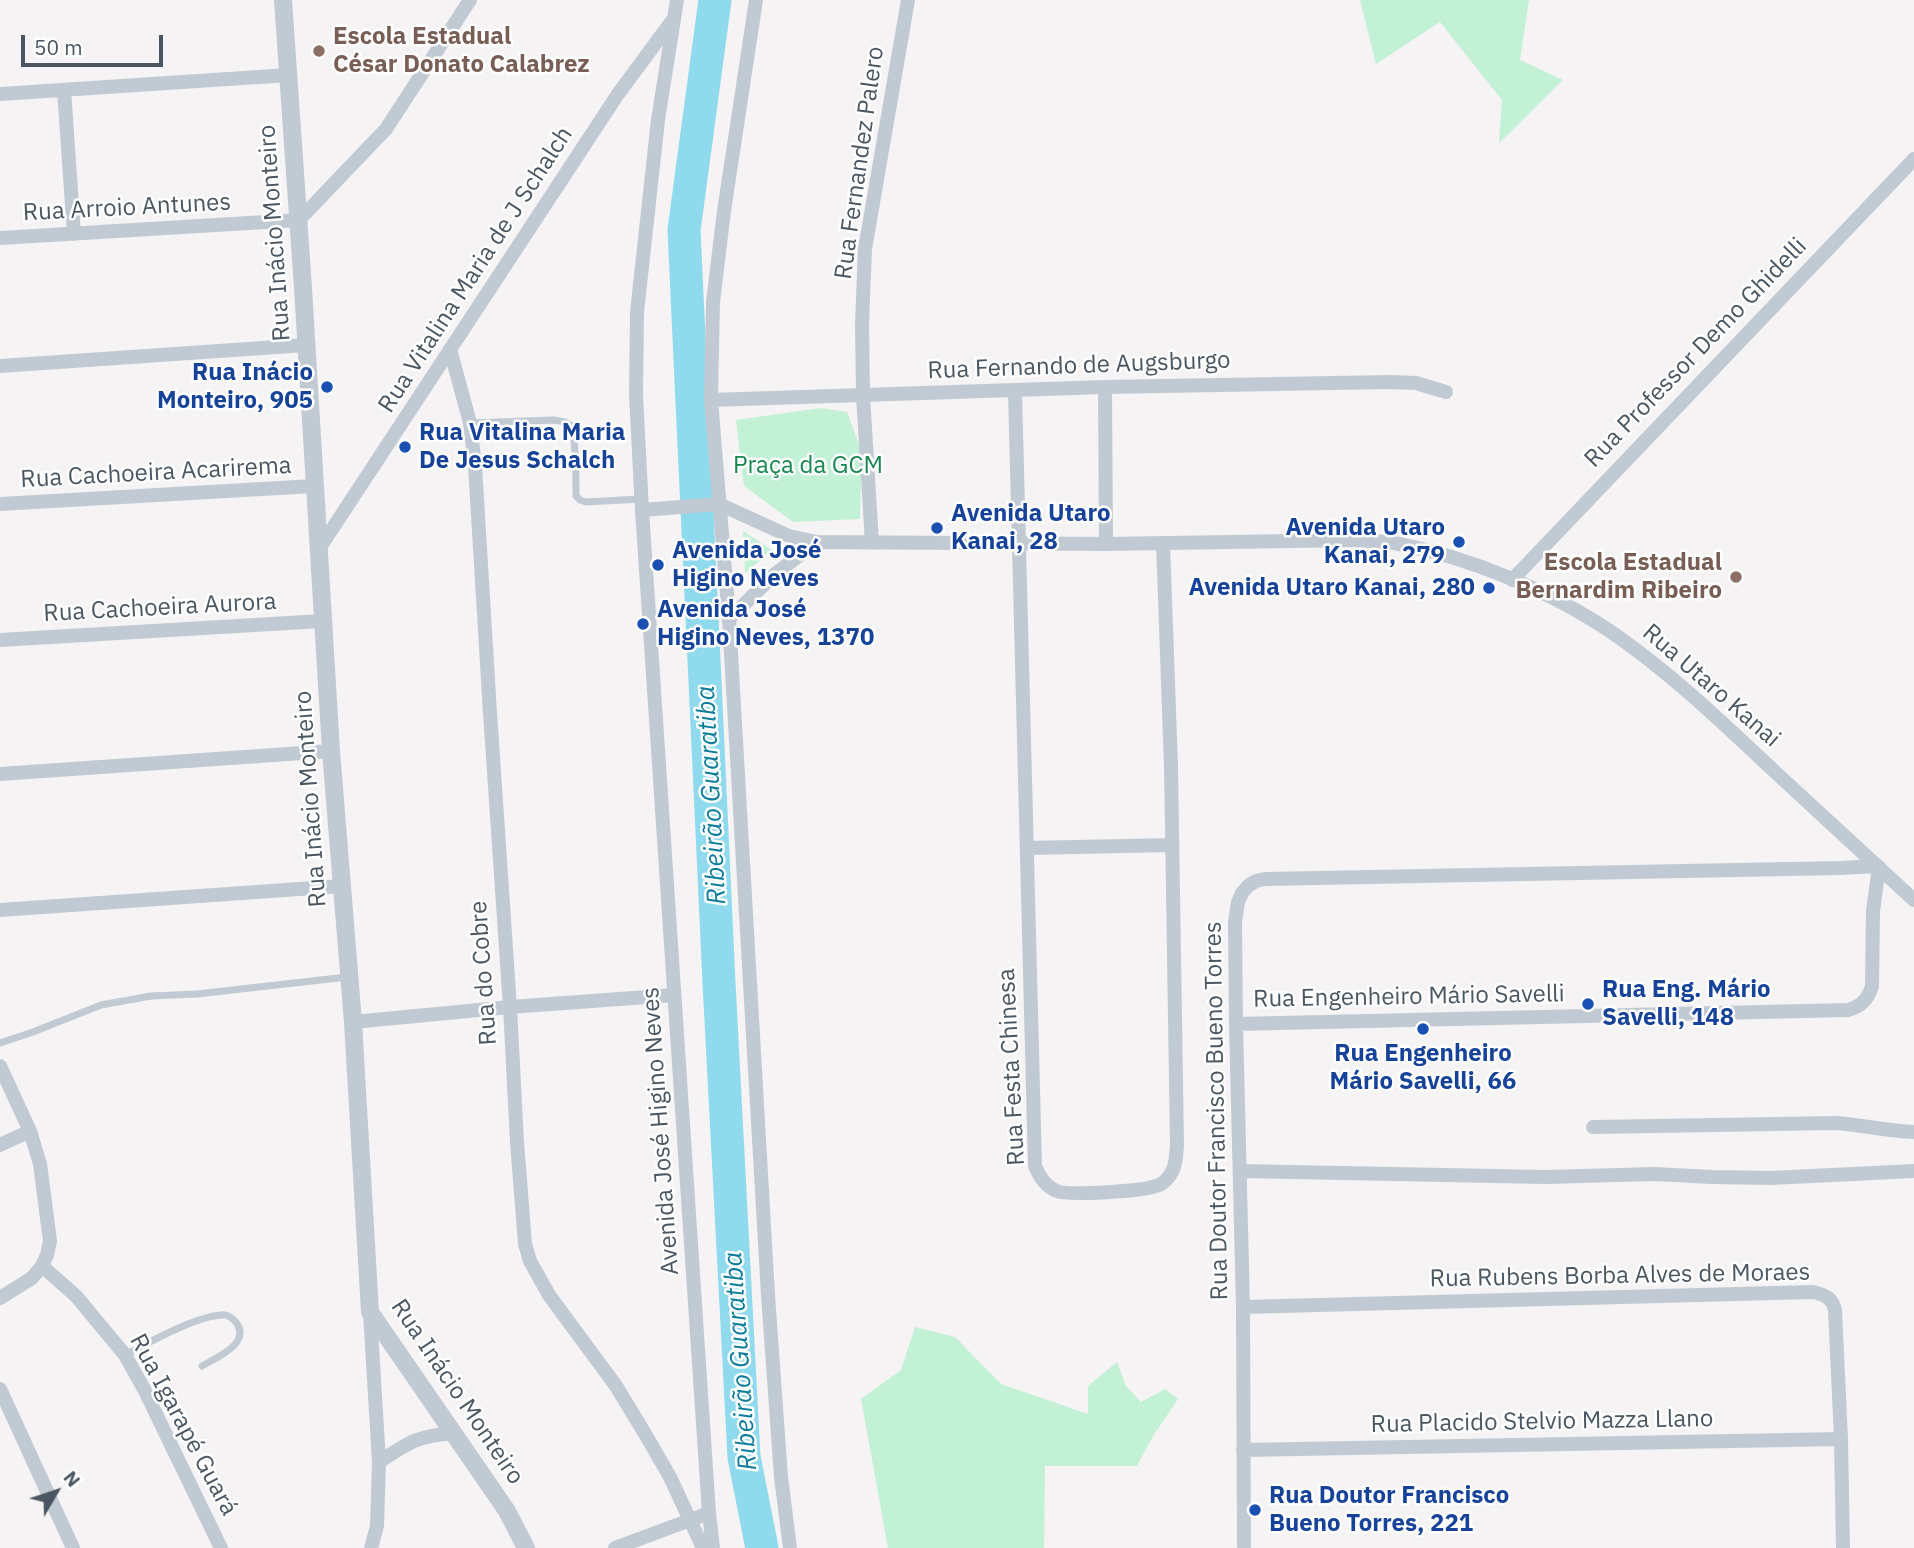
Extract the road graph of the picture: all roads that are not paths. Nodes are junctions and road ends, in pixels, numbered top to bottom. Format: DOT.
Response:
graph roads {
  1 [pos="283,0"];
  2 [pos="470,0"];
  3 [pos="677,0"];
  4 [pos="756,0"];
  5 [pos="908,0"];
  6 [pos="674,18"];
  7 [pos="289,75"];
  8 [pos="64,90"];
  9 [pos="0,94"];
  10 [pos="1914,159"];
  11 [pos="299,220"];
  12 [pos="74,234"];
  13 [pos="0,238"];
  14 [pos="306,345"];
  15 [pos="450,349"];
  16 [pos="0,366"];
  17 [pos="1105,387"];
  18 [pos="1015,391"];
  19 [pos="1446,392"];
  20 [pos="863,395"];
  21 [pos="711,400"];
  22 [pos="470,423"];
  23 [pos="314,486"];
  24 [pos="0,504"];
  25 [pos="719,504"];
  26 [pos="641,505"];
  27 [pos="817,542"];
  28 [pos="872,543"];
  29 [pos="1019,543"];
  30 [pos="1163,543"];
  31 [pos="1106,544"];
  32 [pos="319,549"];
  33 [pos="1512,580"];
  34 [pos="729,619"];
  35 [pos="322,621"];
  36 [pos="0,640"];
  37 [pos="331,751"];
  38 [pos="0,774"];
  39 [pos="1172,845"];
  40 [pos="1027,848"];
  41 [pos="1877,866"];
  42 [pos="342,886"];
  43 [pos="1914,900"];
  44 [pos="0,910"];
  45 [pos="349,976"];
  46 [pos="674,995"];
  47 [pos="510,1007"];
  48 [pos="353,1022"];
  49 [pos="1236,1024"];
  50 [pos="0,1043"];
  51 [pos="0,1066"];
  52 [pos="1594,1127"];
  53 [pos="30,1131"];
  54 [pos="1914,1132"];
  55 [pos="0,1145"];
  56 [pos="1240,1171"];
  57 [pos="1914,1171"];
  58 [pos="42,1266"];
  59 [pos="0,1298"];
  60 [pos="1243,1307"];
  61 [pos="370,1312"];
  62 [pos="125,1355"];
  63 [pos="202,1366"];
  64 [pos="0,1389"];
  65 [pos="454,1433"];
  66 [pos="1841,1439"];
  67 [pos="1243,1450"];
  68 [pos="379,1462"];
  69 [pos="709,1513"];
  70 [pos="690,1521"];
  71 [pos="73,1548"];
  72 [pos="222,1548"];
  73 [pos="370,1548"];
  74 [pos="526,1548"];
  75 [pos="615,1548"];
  76 [pos="703,1548"];
  77 [pos="713,1548"];
  78 [pos="790,1548"];
  79 [pos="1244,1548"];
  80 [pos="1843,1548"];
  1 -- 7 [label="street, Rua Inácio Monteiro"];
  2 -- 11 [label="street"];
  3 -- 6 [label="street, Avenida José Higino Neves"];
  4 -- 21 [label="street"];
  5 -- 20 [label="street, Rua Fernandez Palero"];
  6 -- 15 [label="street, Rua Vitalina Maria de J Schalch"];
  6 -- 26 [label="street, Avenida José Higino Neves"];
  7 -- 8 [label="street"];
  7 -- 11 [label="street, Rua Inácio Monteiro"];
  8 -- 9 [label="street"];
  8 -- 12 [label="street"];
  10 -- 33 [label="street, Rua Professor Demo Ghidelli"];
  11 -- 12 [label="street, Rua Arroio Antunes"];
  11 -- 14 [label="street, Rua Inácio Monteiro"];
  12 -- 13 [label="street, Rua Arroio Antunes"];
  14 -- 16 [label="street"];
  14 -- 23 [label="street, Rua Inácio Monteiro"];
  15 -- 22 [label="street, Rua do Cobre"];
  15 -- 32 [label="street, Rua Vitalina Maria de J Schalch"];
  17 -- 18 [label="street, Rua Fernando de Augsburgo"];
  17 -- 19 [label="street, Rua Fernando de Augsburgo"];
  17 -- 31 [label="street"];
  18 -- 20 [label="street, Rua Fernando de Augsburgo"];
  18 -- 29 [label="street, Rua Festa Chinesa"];
  20 -- 21 [label="street, Rua Fernando de Augsburgo"];
  20 -- 28 [label="street, Rua Fernandez Palero"];
  21 -- 25 [label="street"];
  22 -- 26 [label="lane"];
  22 -- 47 [label="street, Rua do Cobre"];
  23 -- 24 [label="street, Rua Cachoeira Acarirema"];
  23 -- 32 [label="street, Rua Inácio Monteiro"];
  25 -- 26 [label="street"];
  25 -- 27 [label="street, Rua Utaro Kanai"];
  25 -- 34 [label="street"];
  26 -- 46 [label="street, Avenida José Higino Neves"];
  27 -- 28 [label="street, Rua Utaro Kanai"];
  27 -- 34 [label="street"];
  28 -- 29 [label="street, Rua Utaro Kanai"];
  29 -- 31 [label="street, Rua Utaro Kanai"];
  29 -- 40 [label="street, Rua Festa Chinesa"];
  30 -- 31 [label="street, Rua Utaro Kanai"];
  30 -- 33 [label="street, Rua Utaro Kanai"];
  30 -- 39 [label="street, Rua Festa Chinesa"];
  32 -- 35 [label="street, Rua Inácio Monteiro"];
  33 -- 41 [label="street, Rua Utaro Kanai"];
  34 -- 78 [label="street"];
  35 -- 36 [label="street, Rua Cachoeira Aurora"];
  35 -- 37 [label="street, Rua Inácio Monteiro"];
  37 -- 38 [label="street"];
  37 -- 42 [label="street, Rua Inácio Monteiro"];
  39 -- 40 [label="street"];
  39 -- 40 [label="street, Rua Festa Chinesa"];
  41 -- 43 [label="street, Rua Utaro Kanai"];
  41 -- 49 [label="street, Rua Engenheiro Mário Savelli"];
  41 -- 49 [label="street, Rua Doutor Francisco Bueno Torres"];
  42 -- 44 [label="street"];
  42 -- 45 [label="street, Rua Inácio Monteiro"];
  45 -- 48 [label="street, Rua Inácio Monteiro"];
  45 -- 50 [label="lane"];
  46 -- 47 [label="street"];
  46 -- 69 [label="street, Avenida José Higino Neves"];
  47 -- 48 [label="street"];
  47 -- 70 [label="street, Rua do Cobre"];
  48 -- 61 [label="street, Rua Inácio Monteiro"];
  49 -- 56 [label="street, Rua Doutor Francisco Bueno Torres"];
  51 -- 53 [label="street"];
  52 -- 54 [label="street"];
  53 -- 55 [label="street"];
  53 -- 58 [label="street"];
  56 -- 57 [label="street"];
  56 -- 60 [label="street, Rua Doutor Francisco Bueno Torres"];
  58 -- 59 [label="street"];
  58 -- 62 [label="street, Rua Igarapé Guará"];
  60 -- 66 [label="street, Rua Rubens Borba Alves de Moraes"];
  60 -- 67 [label="street, Rua Doutor Francisco Bueno Torres"];
  61 -- 65 [label="street, Rua Inácio Monteiro"];
  61 -- 68 [label="street"];
  62 -- 63 [label="lane"];
  62 -- 72 [label="street, Rua Igarapé Guará"];
  64 -- 71 [label="street"];
  65 -- 68 [label="street"];
  65 -- 74 [label="street, Rua Inácio Monteiro"];
  66 -- 67 [label="street, Rua Placido Stelvio Mazza Llano"];
  66 -- 80 [label="street, Rua Rubens Borba Alves de Moraes"];
  67 -- 79 [label="street, Rua Doutor Francisco Bueno Torres"];
  68 -- 73 [label="street"];
  69 -- 70 [label="street"];
  69 -- 77 [label="street, Avenida José Higino Neves"];
  70 -- 75 [label="street"];
  70 -- 76 [label="street, Rua do Cobre"];
}
